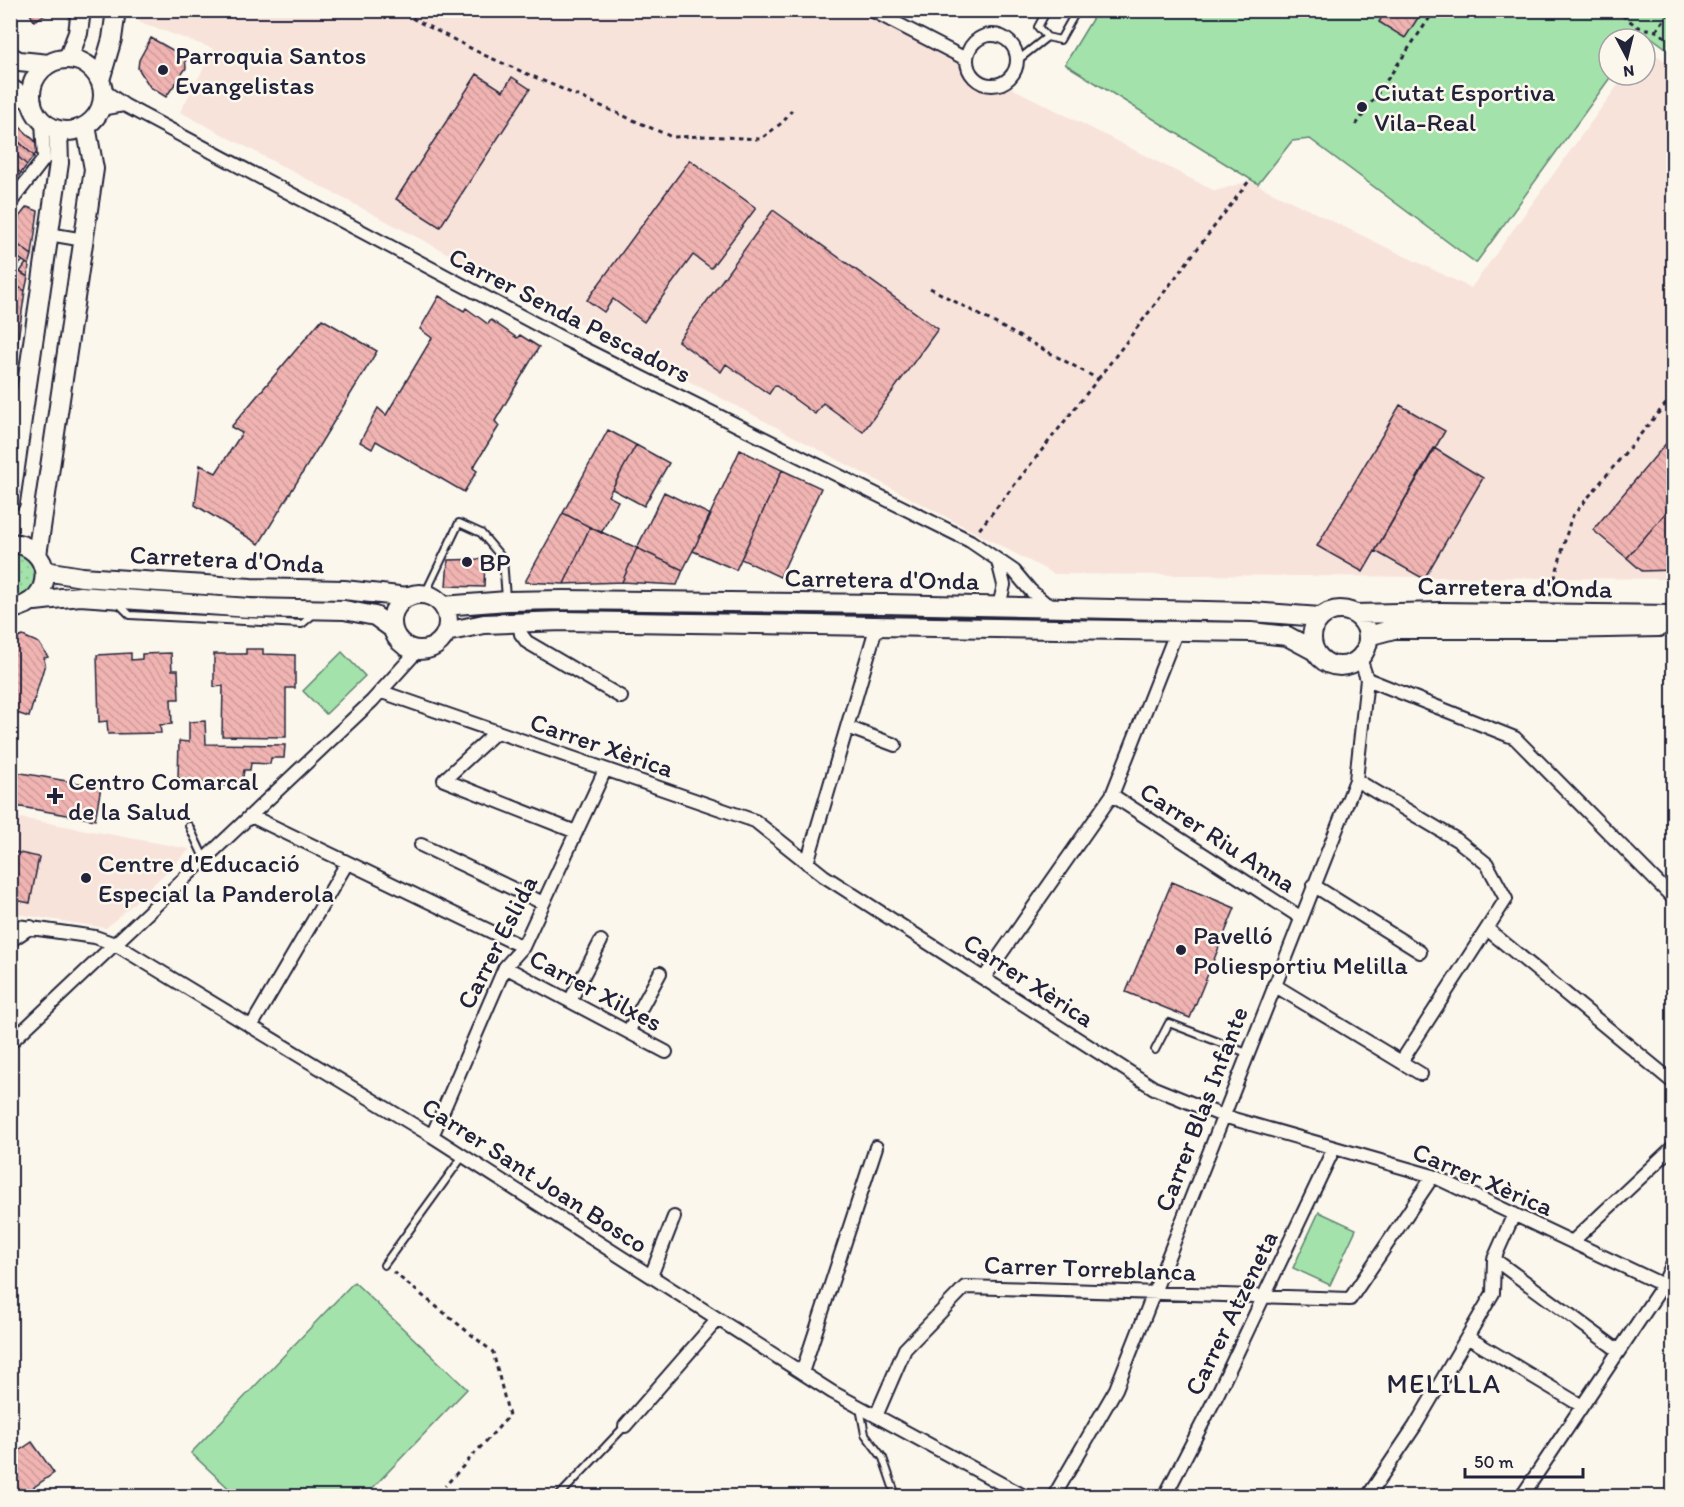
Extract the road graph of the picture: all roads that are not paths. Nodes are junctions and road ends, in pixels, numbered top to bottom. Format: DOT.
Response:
graph roads {
  1 [pos="81,10"];
  2 [pos="116,10"];
  3 [pos="872,10"];
  4 [pos="1047,10"];
  5 [pos="1077,10"];
  6 [pos="1047,37"];
  7 [pos="15,58"];
  8 [pos="68,59"];
  9 [pos="966,59"];
  10 [pos="1018,60"];
  11 [pos="49,64"];
  12 [pos="34,80"];
  13 [pos="101,85"];
  14 [pos="10,88"];
  15 [pos="32,102"];
  16 [pos="124,105"];
  17 [pos="100,109"];
  18 [pos="50,125"];
  19 [pos="86,126"];
  20 [pos="10,203"];
  21 [pos="49,234"];
  22 [pos="84,240"];
  23 [pos="11,501"];
  24 [pos="10,543"];
  25 [pos="998,561"];
  26 [pos="41,563"];
  27 [pos="416,596"];
  28 [pos="34,601"];
  29 [pos="507,601"];
  30 [pos="443,606"];
  31 [pos="999,606"];
  32 [pos="1051,608"];
  33 [pos="10,609"];
  34 [pos="1355,614"];
  35 [pos="1674,615"];
  36 [pos="1320,617"];
  37 [pos="519,621"];
  38 [pos="877,624"];
  39 [pos="1674,627"];
  40 [pos="393,629"];
  41 [pos="1177,630"];
  42 [pos="446,632"];
  43 [pos="1368,636"];
  44 [pos="419,649"];
  45 [pos="1315,651"];
  46 [pos="1360,658"];
  47 [pos="1367,679"];
  48 [pos="382,692"];
  49 [pos="621,697"];
  50 [pos="847,727"];
  51 [pos="496,732"];
  52 [pos="895,745"];
  53 [pos="605,770"];
  54 [pos="1356,780"];
  55 [pos="1112,795"];
  56 [pos="251,816"];
  57 [pos="189,826"];
  58 [pos="576,832"];
  59 [pos="422,845"];
  60 [pos="205,860"];
  61 [pos="347,863"];
  62 [pos="807,863"];
  63 [pos="1314,885"];
  64 [pos="1674,899"];
  65 [pos="543,903"];
  66 [pos="1300,917"];
  67 [pos="10,925"];
  68 [pos="31,927"];
  69 [pos="1487,928"];
  70 [pos="601,941"];
  71 [pos="10,942"];
  72 [pos="115,944"];
  73 [pos="523,947"];
  74 [pos="1420,952"];
  75 [pos="505,967"];
  76 [pos="660,973"];
  77 [pos="984,978"];
  78 [pos="1274,985"];
  79 [pos="570,1001"];
  80 [pos="252,1025"];
  81 [pos="628,1032"];
  82 [pos="10,1043"];
  83 [pos="1155,1050"];
  84 [pos="666,1052"];
  85 [pos="1247,1053"];
  86 [pos="1401,1062"];
  87 [pos="1421,1074"];
  88 [pos="1674,1083"];
  89 [pos="1223,1116"];
  90 [pos="432,1136"];
  91 [pos="1674,1146"];
  92 [pos="876,1147"];
  93 [pos="1334,1148"];
  94 [pos="463,1156"];
  95 [pos="1433,1176"];
  96 [pos="1514,1214"];
  97 [pos="674,1217"];
  98 [pos="1572,1242"];
  99 [pos="1494,1259"];
  100 [pos="1674,1262"];
  101 [pos="384,1265"];
  102 [pos="651,1276"];
  103 [pos="1663,1285"];
  104 [pos="1154,1291"];
  105 [pos="1265,1295"];
  106 [pos="718,1319"];
  107 [pos="1467,1337"];
  108 [pos="1619,1351"];
  109 [pos="802,1373"];
  110 [pos="1582,1406"];
  111 [pos="860,1407"];
  112 [pos="876,1416"];
  113 [pos="625,1426"];
  114 [pos="559,1497"];
  115 [pos="896,1497"];
  116 [pos="1023,1497"];
  117 [pos="1054,1497"];
  118 [pos="1165,1497"];
  119 [pos="1368,1497"];
  120 [pos="1522,1497"];
  1 -- 8 [label="main road"];
  2 -- 13 [label="main road"];
  3 -- 9 [label="street"];
  4 -- 6 [label="lane"];
  5 -- 6 [label="lane"];
  6 -- 10 [label="lane"];
  7 -- 11 [label="main road"];
  7 -- 12 [label="main road"];
  8 -- 11 [label="main road"];
  8 -- 13 [label="main road"];
  9 -- 10 [label="street"];
  9 -- 10 [label="street"];
  11 -- 12 [label="main road"];
  12 -- 15 [label="main road"];
  13 -- 16 [label="street, Carrer Senda Pescadors"];
  13 -- 17 [label="main road"];
  14 -- 15 [label="main road"];
  15 -- 18 [label="main road"];
  16 -- 17 [label="street"];
  16 -- 25 [label="street, Carrer Senda Pescadors"];
  17 -- 19 [label="main road"];
  18 -- 19 [label="main road"];
  18 -- 20 [label="street"];
  18 -- 21 [label="main road"];
  19 -- 22 [label="main road"];
  21 -- 22 [label="street"];
  21 -- 23 [label="main road"];
  22 -- 26 [label="main road"];
  24 -- 26 [label="main road, Carretera d'Onda"];
  25 -- 31 [label="street"];
  25 -- 32 [label="street, Carrer Senda Pescadors"];
  26 -- 27 [label="main road, Carretera d'Onda"];
  26 -- 28 [label="main road"];
  27 -- 29 [label="lane"];
  27 -- 30 [label="main road"];
  27 -- 40 [label="main road"];
  28 -- 33 [label="main road, Carretera d'Onda"];
  28 -- 40 [label="main road, Carretera d'Onda"];
  29 -- 30 [label="main road, Carretera d'Onda"];
  29 -- 31 [label="main road, Carretera d'Onda"];
  30 -- 42 [label="main road"];
  31 -- 32 [label="main road, Carretera d'Onda"];
  32 -- 36 [label="main road, Carretera d'Onda"];
  34 -- 35 [label="main road, Carretera d'Onda"];
  34 -- 36 [label="main road"];
  34 -- 43 [label="main road"];
  36 -- 45 [label="main road"];
  37 -- 38 [label="main road, Carretera d'Onda"];
  37 -- 42 [label="main road, Carretera d'Onda"];
  37 -- 49 [label="street"];
  38 -- 41 [label="main road, Carretera d'Onda"];
  38 -- 50 [label="street"];
  39 -- 43 [label="main road, Carretera d'Onda"];
  40 -- 44 [label="main road"];
  41 -- 45 [label="main road, Carretera d'Onda"];
  41 -- 55 [label="street"];
  42 -- 44 [label="main road"];
  43 -- 46 [label="main road"];
  44 -- 48 [label="street"];
  45 -- 46 [label="main road"];
  46 -- 47 [label="street, Carrer Blas Infante"];
  47 -- 54 [label="street, Carrer Blas Infante"];
  47 -- 64 [label="street"];
  48 -- 51 [label="street, Carrer Xèrica"];
  48 -- 56 [label="street"];
  50 -- 52 [label="street"];
  50 -- 62 [label="street"];
  51 -- 53 [label="street, Carrer Xèrica"];
  51 -- 58 [label="street"];
  53 -- 58 [label="street, Carrer Eslida"];
  53 -- 62 [label="street, Carrer Xèrica"];
  54 -- 63 [label="street, Carrer Blas Infante"];
  54 -- 69 [label="street"];
  55 -- 66 [label="street, Carrer Riu Anna"];
  55 -- 77 [label="street"];
  56 -- 60 [label="street"];
  56 -- 61 [label="street, Carrer Xilxes"];
  57 -- 60 [label="lane"];
  58 -- 65 [label="street, Carrer Eslida"];
  59 -- 65 [label="street"];
  60 -- 72 [label="street"];
  61 -- 73 [label="street, Carrer Xilxes"];
  61 -- 80 [label="street"];
  62 -- 77 [label="street, Carrer Xèrica"];
  63 -- 66 [label="street, Carrer Blas Infante"];
  63 -- 74 [label="street"];
  65 -- 73 [label="street, Carrer Eslida"];
  66 -- 78 [label="street, Carrer Blas Infante"];
  67 -- 68 [label="street, Carrer Sant Joan Bosco"];
  68 -- 71 [label="street"];
  68 -- 72 [label="street, Carrer Sant Joan Bosco"];
  69 -- 86 [label="street"];
  69 -- 88 [label="street"];
  70 -- 79 [label="street"];
  72 -- 80 [label="street, Carrer Sant Joan Bosco"];
  72 -- 82 [label="street"];
  73 -- 75 [label="street, Carrer Eslida"];
  75 -- 79 [label="street, Carrer Xilxes"];
  75 -- 90 [label="street, Carrer Eslida"];
  76 -- 81 [label="street"];
  77 -- 89 [label="street, Carrer Xèrica"];
  78 -- 85 [label="street, Carrer Blas Infante"];
  78 -- 86 [label="street"];
  79 -- 81 [label="street, Carrer Xilxes"];
  80 -- 90 [label="street, Carrer Sant Joan Bosco"];
  81 -- 84 [label="street, Carrer Xilxes"];
  83 -- 85 [label="lane"];
  85 -- 89 [label="street, Carrer Blas Infante"];
  86 -- 87 [label="street"];
  89 -- 93 [label="street, Carrer Xèrica"];
  89 -- 104 [label="street, Carrer Blas Infante"];
  90 -- 94 [label="street, Carrer Sant Joan Bosco"];
  91 -- 98 [label="street"];
  92 -- 109 [label="street"];
  93 -- 95 [label="street, Carrer Xèrica"];
  93 -- 105 [label="street, Carrer Atzeneta"];
  94 -- 101 [label="lane"];
  94 -- 102 [label="street, Carrer Sant Joan Bosco"];
  95 -- 96 [label="street, Carrer Xèrica"];
  95 -- 105 [label="street, Carrer Torreblanca"];
  96 -- 98 [label="street, Carrer Xèrica"];
  96 -- 99 [label="street"];
  97 -- 102 [label="street"];
  98 -- 103 [label="street, Carrer Xèrica"];
  99 -- 107 [label="street"];
  99 -- 108 [label="street"];
  100 -- 103 [label="street"];
  102 -- 106 [label="street, Carrer Sant Joan Bosco"];
  103 -- 108 [label="street"];
  104 -- 105 [label="street, Carrer Torreblanca"];
  104 -- 112 [label="street, Carrer Torreblanca"];
  104 -- 117 [label="street, Carrer Blas Infante"];
  105 -- 118 [label="street, Carrer Atzeneta"];
  106 -- 109 [label="street, Carrer Sant Joan Bosco"];
  106 -- 113 [label="street"];
  107 -- 110 [label="street"];
  107 -- 119 [label="street"];
  108 -- 110 [label="street"];
  109 -- 111 [label="street, Carrer Sant Joan Bosco"];
  110 -- 120 [label="street"];
  111 -- 112 [label="street, Carrer Sant Joan Bosco"];
  111 -- 115 [label="lane"];
  112 -- 116 [label="street, Carrer Sant Joan Bosco"];
  113 -- 114 [label="lane"];
}
